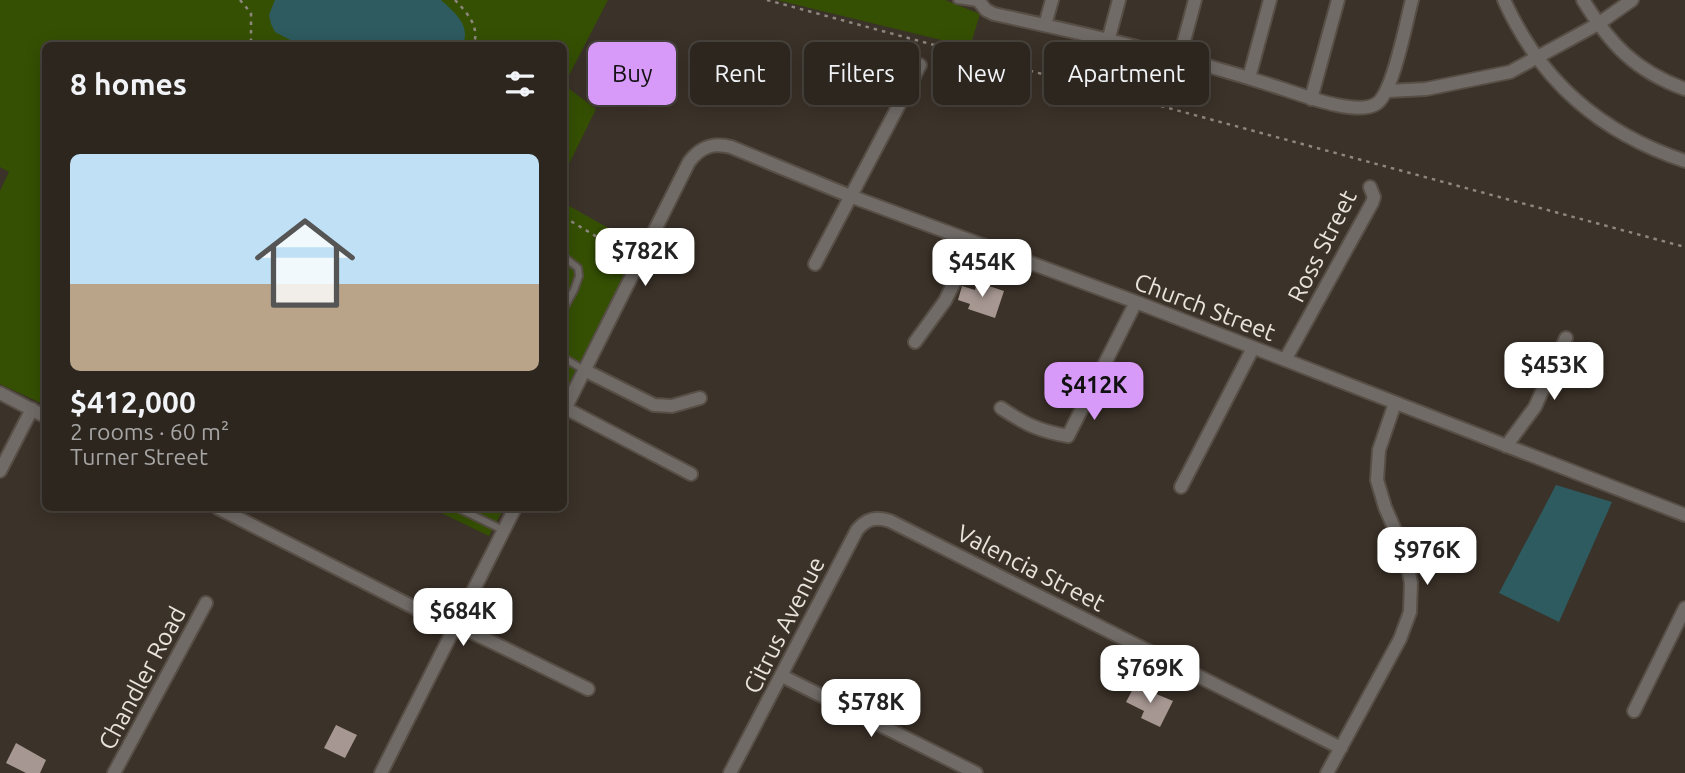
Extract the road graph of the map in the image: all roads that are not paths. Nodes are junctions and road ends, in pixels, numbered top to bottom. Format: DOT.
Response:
graph roads {
  1 [pos="957,0"];
  2 [pos="1052,0"];
  3 [pos="1119,0"];
  4 [pos="1195,0"];
  5 [pos="1269,0"];
  6 [pos="1338,0"];
  7 [pos="1412,0"];
  8 [pos="1504,0"];
  9 [pos="1583,0"];
  10 [pos="1632,0"];
  11 [pos="979,1"];
  12 [pos="1598,23"];
  13 [pos="1045,25"];
  14 [pos="1108,41"];
  15 [pos="1112,42"];
  16 [pos="1184,42"];
  17 [pos="1537,57"];
  18 [pos="920,65"];
  19 [pos="1209,68"];
  20 [pos="1249,78"];
  21 [pos="1685,89"];
  22 [pos="1388,91"];
  23 [pos="1311,99"];
  24 [pos="1685,161"];
  25 [pos="1370,187"];
  26 [pos="850,196"];
  27 [pos="974,242"];
  28 [pos="567,259"];
  29 [pos="815,264"];
  30 [pos="567,302"];
  31 [pos="1136,302"];
  32 [pos="1566,338"];
  33 [pos="915,342"];
  34 [pos="1253,348"];
  35 [pos="567,360"];
  36 [pos="1285,360"];
  37 [pos="584,370"];
  38 [pos="0,393"];
  39 [pos="700,398"];
  40 [pos="1395,403"];
  41 [pos="567,404"];
  42 [pos="1000,408"];
  43 [pos="32,409"];
  44 [pos="567,412"];
  45 [pos="42,414"];
  46 [pos="1506,446"];
  47 [pos="0,471"];
  48 [pos="691,474"];
  49 [pos="1181,487"];
  50 [pos="224,511"];
  51 [pos="464,511"];
  52 [pos="513,511"];
  53 [pos="1685,515"];
  54 [pos="890,521"];
  55 [pos="503,530"];
  56 [pos="206,603"];
  57 [pos="1685,608"];
  58 [pos="457,625"];
  59 [pos="782,676"];
  60 [pos="588,689"];
  61 [pos="1633,711"];
  62 [pos="1341,748"];
  63 [pos="114,773"];
  64 [pos="381,773"];
  65 [pos="730,773"];
  66 [pos="976,773"];
  67 [pos="1327,773"];
  1 -- 11 [label="lane"];
  2 -- 13 [label="street"];
  3 -- 14 [label="street"];
  4 -- 16 [label="street"];
  5 -- 20 [label="street"];
  6 -- 23 [label="street"];
  7 -- 22 [label="street"];
  8 -- 17 [label="street"];
  9 -- 12 [label="street"];
  10 -- 12 [label="street"];
  11 -- 13 [label="street"];
  12 -- 17 [label="street"];
  12 -- 21 [label="street"];
  13 -- 14 [label="street"];
  14 -- 15 [label="street"];
  17 -- 22 [label="street"];
  17 -- 24 [label="street"];
  18 -- 26 [label="street"];
  19 -- 20 [label="street"];
  20 -- 23 [label="street"];
  22 -- 23 [label="street"];
  25 -- 36 [label="street, Ross Street"];
  26 -- 27 [label="street, Church Street"];
  26 -- 29 [label="street"];
  26 -- 37 [label="street, Church Street"];
  27 -- 31 [label="street, Church Street"];
  27 -- 33 [label="street"];
  28 -- 30 [label="lane"];
  31 -- 34 [label="street, Church Street"];
  31 -- 42 [label="street"];
  32 -- 46 [label="street"];
  34 -- 36 [label="street, Church Street"];
  34 -- 49 [label="street"];
  35 -- 37 [label="lane"];
  36 -- 40 [label="street, Church Street"];
  37 -- 39 [label="street"];
  37 -- 41 [label="street"];
  38 -- 43 [label="street"];
  40 -- 46 [label="street, Church Street"];
  40 -- 62 [label="street"];
  43 -- 45 [label="street"];
  43 -- 47 [label="street"];
  44 -- 48 [label="street"];
  46 -- 53 [label="street, Church Street"];
  50 -- 58 [label="street"];
  51 -- 55 [label="lane"];
  52 -- 55 [label="street"];
  54 -- 59 [label="street, Citrus Avenue"];
  54 -- 62 [label="street, Valencia Street"];
  55 -- 58 [label="street"];
  56 -- 63 [label="street, Chandler Road"];
  57 -- 61 [label="street"];
  58 -- 60 [label="street"];
  58 -- 64 [label="street"];
  59 -- 65 [label="street, Citrus Avenue"];
  59 -- 66 [label="street"];
  62 -- 67 [label="street"];
}
